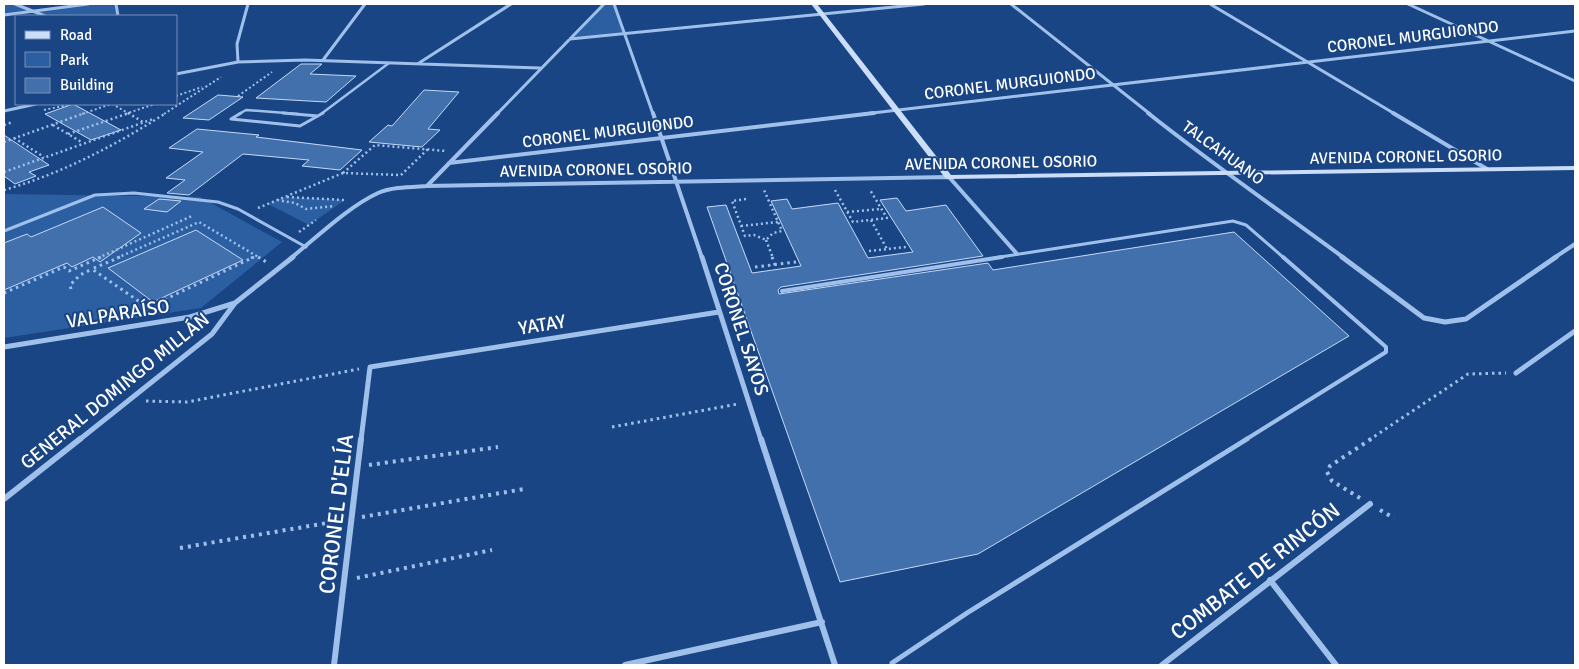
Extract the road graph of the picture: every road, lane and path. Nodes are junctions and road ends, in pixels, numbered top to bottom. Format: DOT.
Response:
graph roads {
  1 [pos="15,4"];
  2 [pos="88,4"];
  3 [pos="248,4"];
  4 [pos="365,4"];
  5 [pos="511,4"];
  6 [pos="604,4"];
  7 [pos="614,4"];
  8 [pos="814,4"];
  9 [pos="924,4"];
  10 [pos="1011,4"];
  11 [pos="1210,4"];
  12 [pos="1408,4"];
  13 [pos="32,11"];
  14 [pos="822,13"];
  15 [pos="4,15"];
  16 [pos="42,15"];
  17 [pos="1575,31"];
  18 [pos="624,33"];
  19 [pos="570,39"];
  20 [pos="1489,41"];
  21 [pos="285,60"];
  22 [pos="323,60"];
  23 [pos="238,62"];
  24 [pos="389,62"];
  25 [pos="1309,62"];
  26 [pos="417,64"];
  27 [pos="540,68"];
  28 [pos="178,74"];
  29 [pos="221,77"];
  30 [pos="1575,81"];
  31 [pos="208,85"];
  32 [pos="1114,85"];
  33 [pos="178,95"];
  34 [pos="238,96"];
  35 [pos="178,104"];
  36 [pos="31,105"];
  37 [pos="108,105"];
  38 [pos="113,105"];
  39 [pos="152,105"];
  40 [pos="170,105"];
  41 [pos="177,105"];
  42 [pos="174,107"];
  43 [pos="897,110"];
  44 [pos="4,111"];
  45 [pos="128,113"];
  46 [pos="318,116"];
  47 [pos="159,117"];
  48 [pos="144,122"];
  49 [pos="53,125"];
  50 [pos="68,134"];
  51 [pos="14,138"];
  52 [pos="661,138"];
  53 [pos="4,142"];
  54 [pos="83,144"];
  55 [pos="428,150"];
  56 [pos="459,152"];
  57 [pos="45,157"];
  58 [pos="449,163"];
  59 [pos="1575,168"];
  60 [pos="1487,169"];
  61 [pos="4,172"];
  62 [pos="343,173"];
  63 [pos="1228,174"];
  64 [pos="401,175"];
  65 [pos="410,175"];
  66 [pos="949,177"];
  67 [pos="828,179"];
  68 [pos="863,179"];
  69 [pos="760,181"];
  70 [pos="677,182"];
  71 [pos="427,186"];
  72 [pos="4,190"];
  73 [pos="284,197"];
  74 [pos="746,199"];
  75 [pos="277,200"];
  76 [pos="336,206"];
  77 [pos="881,209"];
  78 [pos="329,211"];
  79 [pos="847,212"];
  80 [pos="245,213"];
  81 [pos="192,216"];
  82 [pos="322,216"];
  83 [pos="871,220"];
  84 [pos="778,222"];
  85 [pos="741,226"];
  86 [pos="4,231"];
  87 [pos="290,238"];
  88 [pos="766,240"];
  89 [pos="1575,244"];
  90 [pos="906,246"];
  91 [pos="306,247"];
  92 [pos="888,249"];
  93 [pos="869,251"];
  94 [pos="1017,254"];
  95 [pos="257,256"];
  96 [pos="796,262"];
  97 [pos="775,265"];
  98 [pos="755,267"];
  99 [pos="92,269"];
  100 [pos="278,269"];
  101 [pos="71,289"];
  102 [pos="782,291"];
  103 [pos="4,293"];
  104 [pos="235,303"];
  105 [pos="147,308"];
  106 [pos="719,312"];
  107 [pos="168,321"];
  108 [pos="1575,331"];
  109 [pos="4,347"];
  110 [pos="370,367"];
  111 [pos="1516,373"];
  112 [pos="130,401"];
  113 [pos="748,402"];
  114 [pos="612,427"];
  115 [pos="498,446"];
  116 [pos="359,466"];
  117 [pos="4,499"];
  118 [pos="1370,504"];
  119 [pos="1394,518"];
  120 [pos="492,550"];
  121 [pos="346,580"];
  122 [pos="1270,580"];
  123 [pos="822,622"];
  124 [pos="892,663"];
  125 [pos="334,665"];
  126 [pos="625,665"];
  127 [pos="835,665"];
  128 [pos="1162,665"];
  129 [pos="1336,665"];
  1 -- 13 [label="street"];
  2 -- 13 [label="street"];
  3 -- 23 [label="street"];
  4 -- 22 [label="street"];
  5 -- 26 [label="street"];
  6 -- 19 [label="street"];
  7 -- 18 [label="street, CORONEL SAYOS"];
  8 -- 14 [label="street"];
  9 -- 14 [label="street"];
  10 -- 32 [label="street, TALCAHUANO"];
  11 -- 25 [label="street"];
  12 -- 20 [label="street"];
  13 -- 15 [label="street"];
  13 -- 16 [label="street"];
  14 -- 18 [label="street"];
  14 -- 43 [label="street"];
  17 -- 20 [label="street, CORONEL MURGUIONDO"];
  18 -- 19 [label="street"];
  18 -- 52 [label="street, CORONEL SAYOS"];
  19 -- 27 [label="street"];
  20 -- 25 [label="street, CORONEL MURGUIONDO"];
  20 -- 30 [label="street"];
  21 -- 22 [label="street"];
  21 -- 23 [label="street"];
  21 -- 34 [label="path"];
  22 -- 24 [label="street"];
  23 -- 28 [label="street"];
  24 -- 26 [label="street"];
  24 -- 46 [label="lane"];
  25 -- 32 [label="street, CORONEL MURGUIONDO"];
  25 -- 60 [label="street"];
  26 -- 27 [label="street"];
  27 -- 56 [label="street"];
  29 -- 31 [label="path"];
  31 -- 33 [label="path"];
  31 -- 35 [label="path"];
  32 -- 43 [label="street, CORONEL MURGUIONDO"];
  32 -- 63 [label="street, TALCAHUANO"];
  36 -- 44 [label="street"];
  37 -- 49 [label="path"];
  38 -- 45 [label="path"];
  39 -- 45 [label="path"];
  40 -- 42 [label="path"];
  41 -- 42 [label="path"];
  42 -- 47 [label="path"];
  43 -- 52 [label="street, CORONEL MURGUIONDO"];
  43 -- 66 [label="street"];
  45 -- 48 [label="path"];
  45 -- 50 [label="path"];
  46 -- 46 [label="lane"];
  47 -- 48 [label="path"];
  47 -- 72 [label="path"];
  48 -- 54 [label="path"];
  49 -- 50 [label="path"];
  49 -- 51 [label="path"];
  50 -- 54 [label="path"];
  51 -- 53 [label="path"];
  51 -- 57 [label="path"];
  52 -- 58 [label="street, CORONEL MURGUIONDO"];
  52 -- 70 [label="street, CORONEL SAYOS"];
  54 -- 57 [label="path"];
  55 -- 56 [label="path"];
  55 -- 62 [label="path"];
  55 -- 64 [label="path"];
  56 -- 58 [label="street"];
  57 -- 61 [label="path"];
  58 -- 71 [label="street"];
  59 -- 60 [label="street, AVENIDA CORONEL OSORIO"];
  60 -- 63 [label="street, AVENIDA CORONEL OSORIO"];
  62 -- 64 [label="path"];
  62 -- 73 [label="path"];
  63 -- 66 [label="street, AVENIDA CORONEL OSORIO"];
  63 -- 89 [label="street, TALCAHUANO"];
  64 -- 65 [label="path"];
  66 -- 68 [label="street, AVENIDA CORONEL OSORIO"];
  66 -- 94 [label="street"];
  67 -- 68 [label="street, AVENIDA CORONEL OSORIO"];
  67 -- 69 [label="street, AVENIDA CORONEL OSORIO"];
  67 -- 79 [label="path"];
  68 -- 77 [label="path"];
  69 -- 70 [label="street, AVENIDA CORONEL OSORIO"];
  69 -- 84 [label="path"];
  70 -- 71 [label="street, AVENIDA CORONEL OSORIO"];
  70 -- 106 [label="street, CORONEL SAYOS"];
  71 -- 91 [label="street, GENERAL DOMINGO MILLÁN"];
  73 -- 75 [label="path"];
  73 -- 76 [label="path"];
  74 -- 85 [label="path"];
  75 -- 76 [label="path"];
  75 -- 80 [label="path"];
  76 -- 78 [label="path"];
  77 -- 79 [label="path"];
  77 -- 83 [label="path"];
  79 -- 83 [label="path"];
  80 -- 86 [label="lane"];
  80 -- 87 [label="lane"];
  81 -- 103 [label="path"];
  82 -- 87 [label="path"];
  83 -- 92 [label="path"];
  84 -- 85 [label="path"];
  84 -- 88 [label="path"];
  85 -- 88 [label="path"];
  87 -- 91 [label="lane"];
  88 -- 97 [label="path"];
  90 -- 92 [label="path"];
  91 -- 100 [label="street, GENERAL DOMINGO MILLÁN"];
  92 -- 93 [label="path"];
  94 -- 102 [label="lane"];
  94 -- 124 [label="lane"];
  95 -- 99 [label="path"];
  95 -- 100 [label="path"];
  95 -- 105 [label="path"];
  96 -- 97 [label="path"];
  97 -- 98 [label="path"];
  99 -- 101 [label="path"];
  99 -- 105 [label="path"];
  100 -- 104 [label="street, GENERAL DOMINGO MILLÁN"];
  104 -- 107 [label="street, VALPARAÍSO"];
  104 -- 112 [label="street, GENERAL DOMINGO MILLÁN"];
  105 -- 107 [label="path"];
  106 -- 110 [label="street, YATAY"];
  106 -- 113 [label="street, CORONEL SAYOS"];
  107 -- 109 [label="street, VALPARAÍSO"];
  108 -- 111 [label="street"];
  110 -- 112 [label="path"];
  110 -- 116 [label="street, CORONEL D'ELÍA"];
  111 -- 118 [label="path"];
  112 -- 117 [label="street, GENERAL DOMINGO MILLÁN"];
  113 -- 114 [label="path"];
  113 -- 123 [label="street, CORONEL SAYOS"];
  115 -- 116 [label="path"];
  116 -- 121 [label="street, CORONEL D'ELÍA"];
  118 -- 119 [label="path"];
  118 -- 122 [label="street, COMBATE DE RINCÓN"];
  120 -- 121 [label="path"];
  121 -- 125 [label="street, CORONEL D'ELÍA"];
  122 -- 128 [label="street, COMBATE DE RINCÓN"];
  122 -- 129 [label="street"];
  123 -- 126 [label="street"];
  123 -- 127 [label="street, CORONEL SAYOS"];
}
